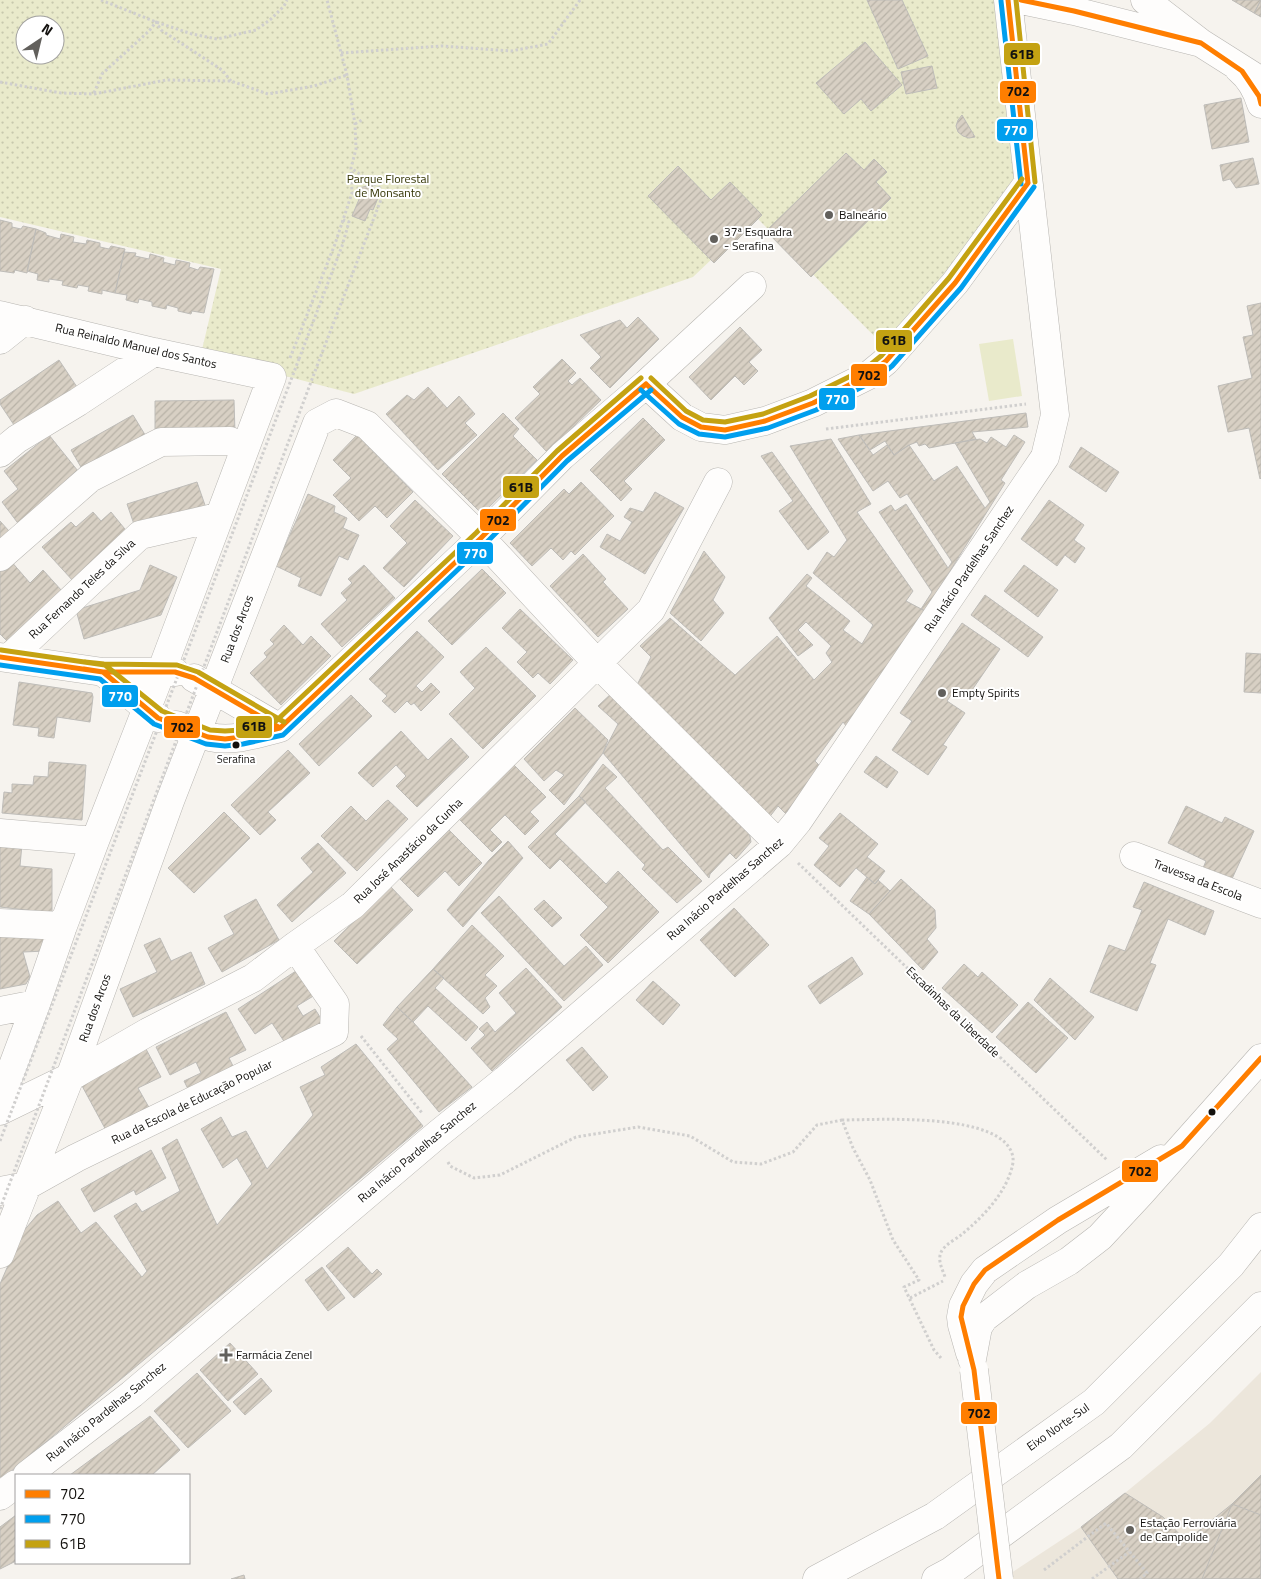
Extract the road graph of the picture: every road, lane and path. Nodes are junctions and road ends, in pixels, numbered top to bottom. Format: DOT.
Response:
graph roads {
  1 [pos="101,0"];
  2 [pos="287,0"];
  3 [pos="327,0"];
  4 [pos="580,0"];
  5 [pos="1008,0"];
  6 [pos="1021,0"];
  7 [pos="1145,0"];
  8 [pos="156,22"];
  9 [pos="1201,43"];
  10 [pos="341,53"];
  11 [pos="1232,64"];
  12 [pos="347,75"];
  13 [pos="1261,81"];
  14 [pos="0,82"];
  15 [pos="231,82"];
  16 [pos="94,94"];
  17 [pos="1261,104"];
  18 [pos="362,120"];
  19 [pos="355,124"];
  20 [pos="351,168"];
  21 [pos="1028,182"];
  22 [pos="344,220"];
  23 [pos="752,286"];
  24 [pos="12,317"];
  25 [pos="0,340"];
  26 [pos="154,352"];
  27 [pos="272,377"];
  28 [pos="646,384"];
  29 [pos="1053,398"];
  30 [pos="824,429"];
  31 [pos="245,448"];
  32 [pos="0,453"];
  33 [pos="718,482"];
  34 [pos="218,517"];
  35 [pos="481,538"];
  36 [pos="0,557"];
  37 [pos="5,658"];
  38 [pos="598,664"];
  39 [pos="103,672"];
  40 [pos="186,678"];
  41 [pos="169,721"];
  42 [pos="280,728"];
  43 [pos="0,833"];
  44 [pos="95,841"];
  45 [pos="779,844"];
  46 [pos="1134,856"];
  47 [pos="1261,904"];
  48 [pos="0,923"];
  49 [pos="63,926"];
  50 [pos="295,946"];
  51 [pos="36,1004"];
  52 [pos="335,1004"];
  53 [pos="0,1011"];
  54 [pos="1261,1058"];
  55 [pos="70,1077"];
  56 [pos="0,1100"];
  57 [pos="0,1112"];
  58 [pos="842,1120"];
  59 [pos="438,1134"];
  60 [pos="0,1142"];
  61 [pos="1182,1146"];
  62 [pos="1128,1179"];
  63 [pos="26,1186"];
  64 [pos="0,1191"];
  65 [pos="0,1209"];
  66 [pos="1261,1227"];
  67 [pos="0,1254"];
  68 [pos="910,1298"];
  69 [pos="1261,1306"];
  70 [pos="945,1364"];
  71 [pos="973,1365"];
  72 [pos="28,1474"];
  73 [pos="15,1485"];
  74 [pos="0,1496"];
  75 [pos="1129,1552"];
  76 [pos="1044,1570"];
  77 [pos="817,1579"];
  78 [pos="936,1579"];
  79 [pos="998,1579"];
  80 [pos="1092,1579"];
  81 [pos="1140,1579"];
  1 -- 8 [label="path"];
  2 -- 8 [label="path"];
  3 -- 10 [label="path"];
  4 -- 10 [label="path"];
  5 -- 21 [label="main road, Rua Inácio Pardelhas Sanchez"];
  6 -- 9 [label="main road"];
  7 -- 9 [label="main road"];
  8 -- 15 [label="path"];
  8 -- 16 [label="path"];
  9 -- 11 [label="main road"];
  10 -- 12 [label="path"];
  11 -- 13 [label="main road"];
  11 -- 17 [label="main road"];
  12 -- 15 [label="path"];
  12 -- 19 [label="path"];
  14 -- 16 [label="path"];
  15 -- 16 [label="path"];
  18 -- 19 [label="path"];
  19 -- 20 [label="path"];
  20 -- 22 [label="path"];
  20 -- 65 [label="path, bridge"];
  21 -- 28 [label="main road"];
  21 -- 29 [label="main road, Rua Inácio Pardelhas Sanchez"];
  22 -- 27 [label="path"];
  22 -- 60 [label="path, bridge"];
  23 -- 28 [label="main road"];
  24 -- 25 [label="main road"];
  24 -- 26 [label="main road, Rua Reinaldo Manuel dos Santos"];
  26 -- 27 [label="main road, Rua Reinaldo Manuel dos Santos"];
  26 -- 32 [label="main road"];
  27 -- 31 [label="main road, Rua dos Arcos"];
  28 -- 35 [label="main road"];
  29 -- 30 [label="path"];
  29 -- 45 [label="main road, Rua Inácio Pardelhas Sanchez"];
  31 -- 34 [label="main road, Rua dos Arcos"];
  31 -- 36 [label="main road"];
  33 -- 38 [label="main road, Rua José Anastácio da Cunha"];
  34 -- 37 [label="main road, Rua Fernando Teles da Silva"];
  34 -- 40 [label="main road, Rua dos Arcos"];
  35 -- 38 [label="main road, Rua dos Arcos"];
  35 -- 40 [label="main road, Rua dos Arcos"];
  35 -- 42 [label="main road"];
  37 -- 39 [label="main road"];
  38 -- 45 [label="main road, Rua dos Arcos"];
  38 -- 50 [label="main road, Rua José Anastácio da Cunha"];
  39 -- 40 [label="main road"];
  39 -- 41 [label="main road"];
  40 -- 41 [label="main road, Rua dos Arcos"];
  40 -- 41 [label="main road, Rua dos Arcos"];
  40 -- 42 [label="main road"];
  41 -- 42 [label="main road"];
  41 -- 44 [label="main road, Rua dos Arcos"];
  41 -- 55 [label="main road, Rua dos Arcos"];
  43 -- 44 [label="main road"];
  44 -- 49 [label="main road, Rua dos Arcos"];
  45 -- 59 [label="main road, Rua Inácio Pardelhas Sanchez"];
  45 -- 62 [label="path, Escadinhas da Liberdade"];
  46 -- 47 [label="main road, Travessa da Escola"];
  48 -- 49 [label="main road"];
  49 -- 51 [label="main road, Rua dos Arcos"];
  50 -- 52 [label="main road"];
  50 -- 55 [label="main road, Rua José Anastácio da Cunha"];
  51 -- 53 [label="main road"];
  51 -- 56 [label="main road, Rua dos Arcos"];
  52 -- 59 [label="path"];
  52 -- 63 [label="main road, Rua da Escola de Educação Popular"];
  54 -- 61 [label="main road"];
  55 -- 57 [label="main road, Rua José Anastácio da Cunha"];
  55 -- 63 [label="main road, Rua dos Arcos"];
  58 -- 59 [label="path"];
  58 -- 68 [label="path"];
  58 -- 68 [label="path"];
  59 -- 72 [label="main road, Rua Inácio Pardelhas Sanchez"];
  61 -- 62 [label="main road"];
  61 -- 71 [label="main road"];
  62 -- 71 [label="main road"];
  63 -- 64 [label="main road"];
  63 -- 67 [label="main road, Rua dos Arcos"];
  66 -- 77 [label="main road, Eixo Norte-Sul"];
  68 -- 70 [label="path"];
  69 -- 78 [label="main road"];
  71 -- 79 [label="main road, bridge"];
  73 -- 74 [label="main road"];
  75 -- 76 [label="path"];
  75 -- 80 [label="path"];
  75 -- 81 [label="path"];
}
